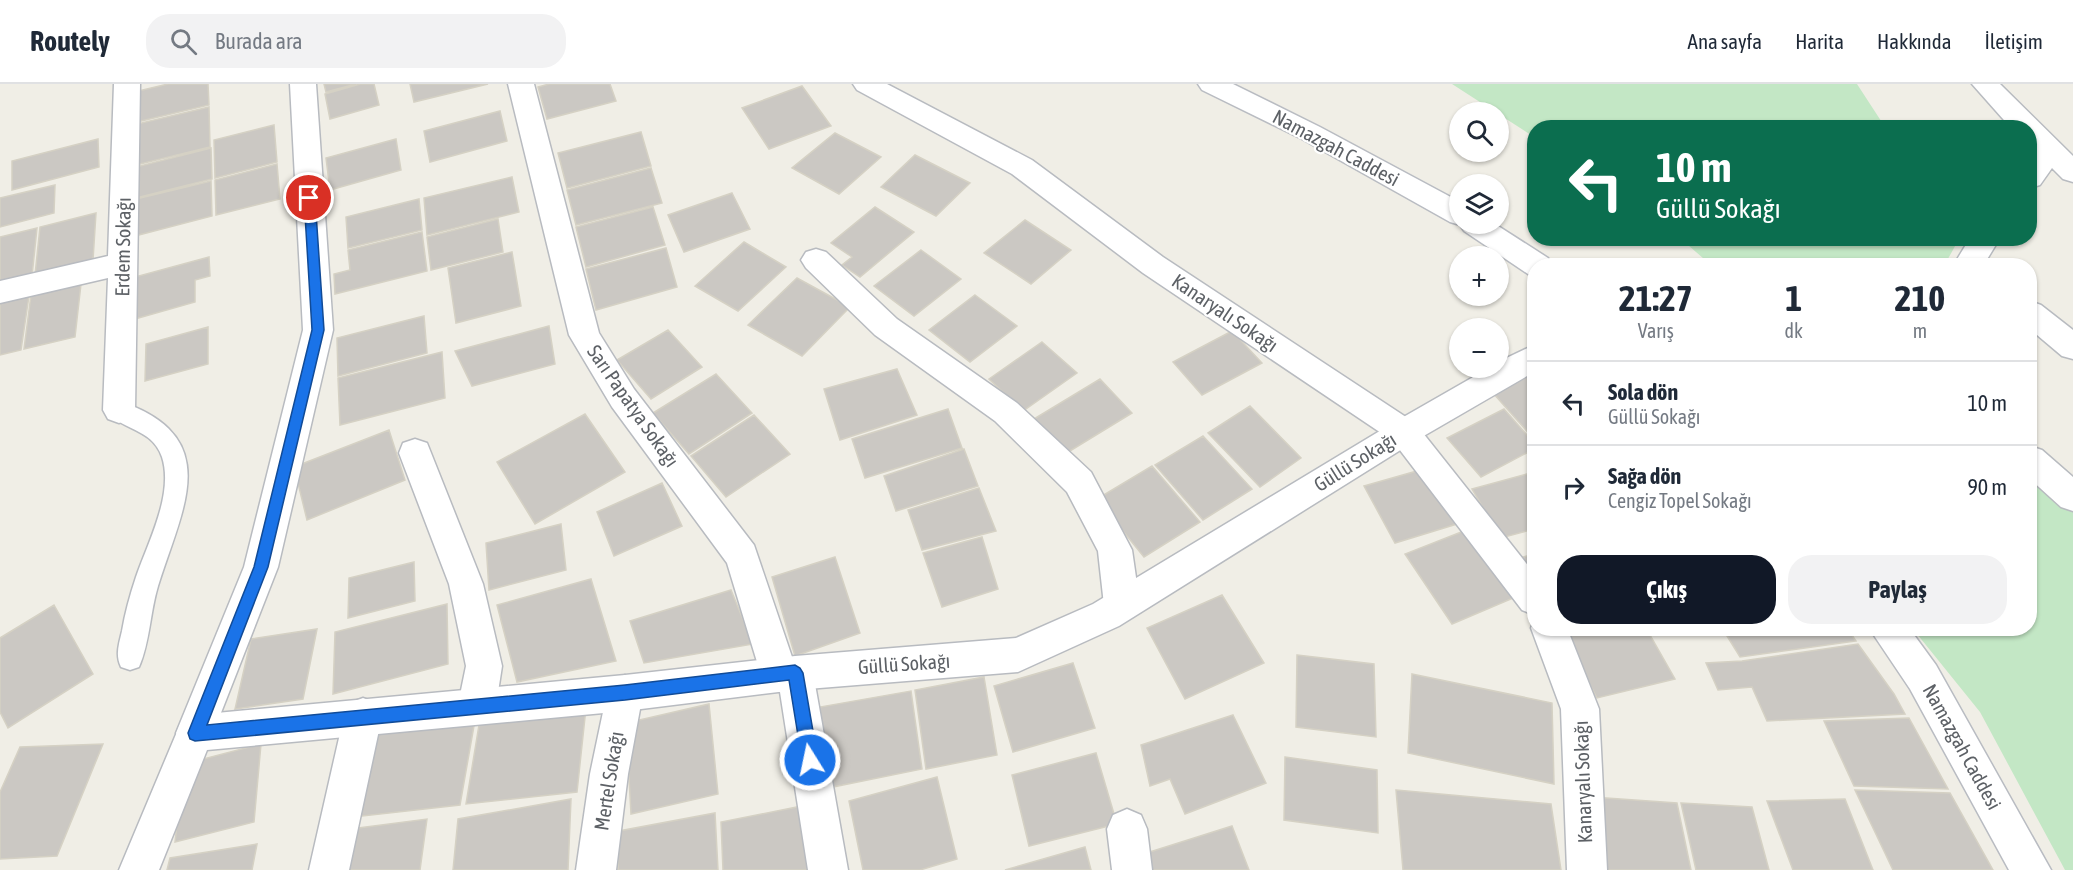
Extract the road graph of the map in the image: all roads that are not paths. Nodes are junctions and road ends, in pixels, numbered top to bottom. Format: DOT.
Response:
graph roads {
  1 [pos="127,84"];
  2 [pos="303,84"];
  3 [pos="521,84"];
  4 [pos="866,84"];
  5 [pos="1211,84"];
  6 [pos="1985,84"];
  7 [pos="2019,120"];
  8 [pos="2037,138"];
  9 [pos="2049,151"];
  10 [pos="2037,168"];
  11 [pos="2073,172"];
  12 [pos="1449,209"];
  13 [pos="1489,234"];
  14 [pos="1527,259"];
  15 [pos="816,260"];
  16 [pos="123,263"];
  17 [pos="0,292"];
  18 [pos="2037,319"];
  19 [pos="2073,347"];
  20 [pos="1527,361"];
  21 [pos="119,410"];
  22 [pos="1404,432"];
  23 [pos="415,453"];
  24 [pos="2037,466"];
  25 [pos="2073,497"];
  26 [pos="1527,590"];
  27 [pos="1122,605"];
  28 [pos="1552,636"];
  29 [pos="1893,636"];
  30 [pos="130,658"];
  31 [pos="787,674"];
  32 [pos="625,693"];
  33 [pos="477,705"];
  34 [pos="363,716"];
  35 [pos="195,733"];
  36 [pos="1127,830"];
  37 [pos="139,870"];
  38 [pos="329,870"];
  39 [pos="596,870"];
  40 [pos="828,870"];
  41 [pos="1132,870"];
  42 [pos="1587,870"];
  43 [pos="2031,870"];
  1 -- 16 [label="street, Erdem Sokağı"];
  2 -- 35 [label="street"];
  3 -- 31 [label="street, Sarı Papatya Sokağı"];
  4 -- 22 [label="street, Kanaryalı Sokağı"];
  5 -- 12 [label="street, Namazgah Caddesi"];
  6 -- 7 [label="street"];
  8 -- 9 [label="street"];
  9 -- 10 [label="street"];
  9 -- 11 [label="street"];
  13 -- 14 [label="street"];
  15 -- 27 [label="street"];
  16 -- 17 [label="street"];
  16 -- 21 [label="street, Erdem Sokağı"];
  18 -- 19 [label="street"];
  20 -- 22 [label="street, Güllü Sokağı"];
  21 -- 30 [label="lane"];
  22 -- 26 [label="street, Kanaryalı Sokağı"];
  22 -- 27 [label="street, Güllü Sokağı"];
  23 -- 33 [label="street"];
  24 -- 25 [label="street"];
  27 -- 31 [label="street, Güllü Sokağı"];
  28 -- 42 [label="street, Kanaryalı Sokağı"];
  29 -- 43 [label="street, Namazgah Caddesi"];
  31 -- 32 [label="street, Güllü Sokağı"];
  31 -- 40 [label="street, Sarı Papatya Sokağı"];
  32 -- 33 [label="street, Güllü Sokağı"];
  32 -- 39 [label="street, Mertel Sokağı"];
  33 -- 34 [label="street, Güllü Sokağı"];
  34 -- 35 [label="street, Güllü Sokağı"];
  34 -- 38 [label="street"];
  35 -- 37 [label="street"];
  36 -- 41 [label="street"];
}
